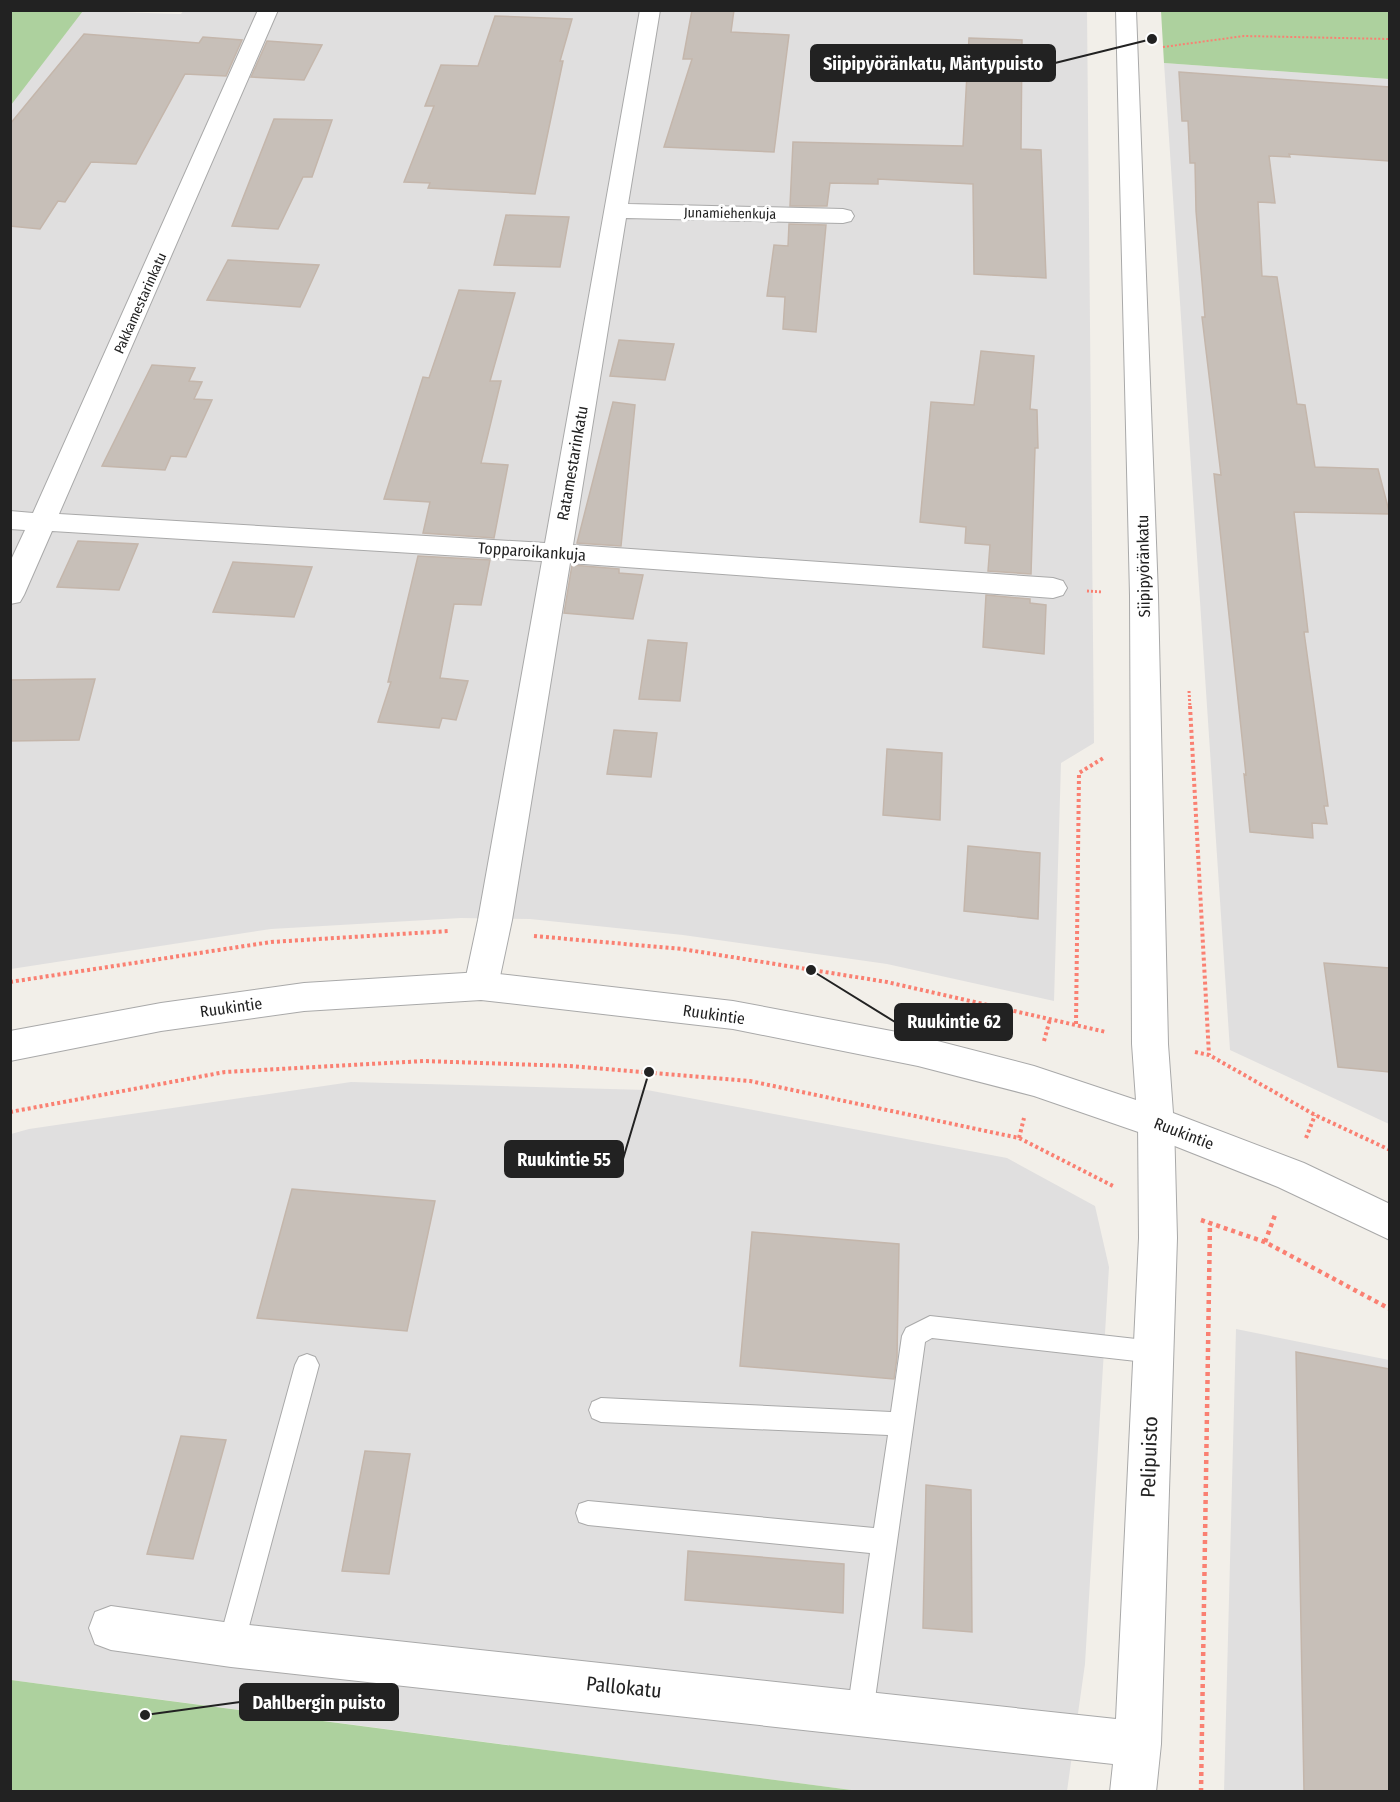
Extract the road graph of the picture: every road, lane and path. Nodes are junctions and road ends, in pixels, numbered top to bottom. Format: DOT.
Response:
graph roads {
  1 [pos="268,10"];
  2 [pos="650,10"];
  3 [pos="1126,10"];
  4 [pos="1389,39"];
  5 [pos="1128,52"];
  6 [pos="616,211"];
  7 [pos="843,216"];
  8 [pos="10,520"];
  9 [pos="44,522"];
  10 [pos="556,553"];
  11 [pos="1053,588"];
  12 [pos="10,595"];
  13 [pos="1108,755"];
  14 [pos="481,986"];
  15 [pos="1076,1024"];
  16 [pos="10,1046"];
  17 [pos="10,1112"];
  18 [pos="1156,1122"];
  19 [pos="1158,1205"];
  20 [pos="1389,1222"];
  21 [pos="1210,1223"];
  22 [pos="1389,1309"];
  23 [pos="1154,1352"];
  24 [pos="307,1365"];
  25 [pos="601,1410"];
  26 [pos="901,1424"];
  27 [pos="588,1514"];
  28 [pos="884,1542"];
  29 [pos="111,1628"];
  30 [pos="231,1645"];
  31 [pos="860,1713"];
  32 [pos="1138,1744"];
  33 [pos="1133,1791"];
  34 [pos="1201,1791"];
  1 -- 9 [label="street, Pakkamestarinkatu"];
  2 -- 6 [label="street, Ratamestarinkatu"];
  3 -- 5 [label="street, Siipipyöränkatu"];
  4 -- 5 [label="path"];
  5 -- 18 [label="street, Siipipyöränkatu"];
  6 -- 7 [label="street, Junamiehenkuja"];
  6 -- 10 [label="street, Ratamestarinkatu"];
  8 -- 9 [label="street, Topparoikankuja"];
  9 -- 10 [label="street, Topparoikankuja"];
  9 -- 12 [label="street, Pakkamestarinkatu"];
  10 -- 11 [label="street, Topparoikankuja"];
  10 -- 14 [label="street, Ratamestarinkatu"];
  13 -- 15 [label="path"];
  14 -- 16 [label="street, Ruukintie"];
  14 -- 18 [label="street, Ruukintie"];
  17 -- 19 [label="path"];
  18 -- 19 [label="street, Pelipuisto"];
  18 -- 20 [label="street, Ruukintie"];
  19 -- 21 [label="path"];
  19 -- 23 [label="street, Pelipuisto"];
  21 -- 22 [label="path"];
  21 -- 34 [label="path"];
  23 -- 26 [label="lane"];
  23 -- 32 [label="street, Pelipuisto"];
  24 -- 30 [label="lane"];
  25 -- 26 [label="lane"];
  26 -- 28 [label="lane"];
  27 -- 28 [label="lane"];
  28 -- 31 [label="lane"];
  29 -- 30 [label="street, Pallokatu"];
  30 -- 31 [label="street, Pallokatu"];
  31 -- 32 [label="street, Pallokatu"];
  32 -- 33 [label="street, Pelipuisto"];
}
